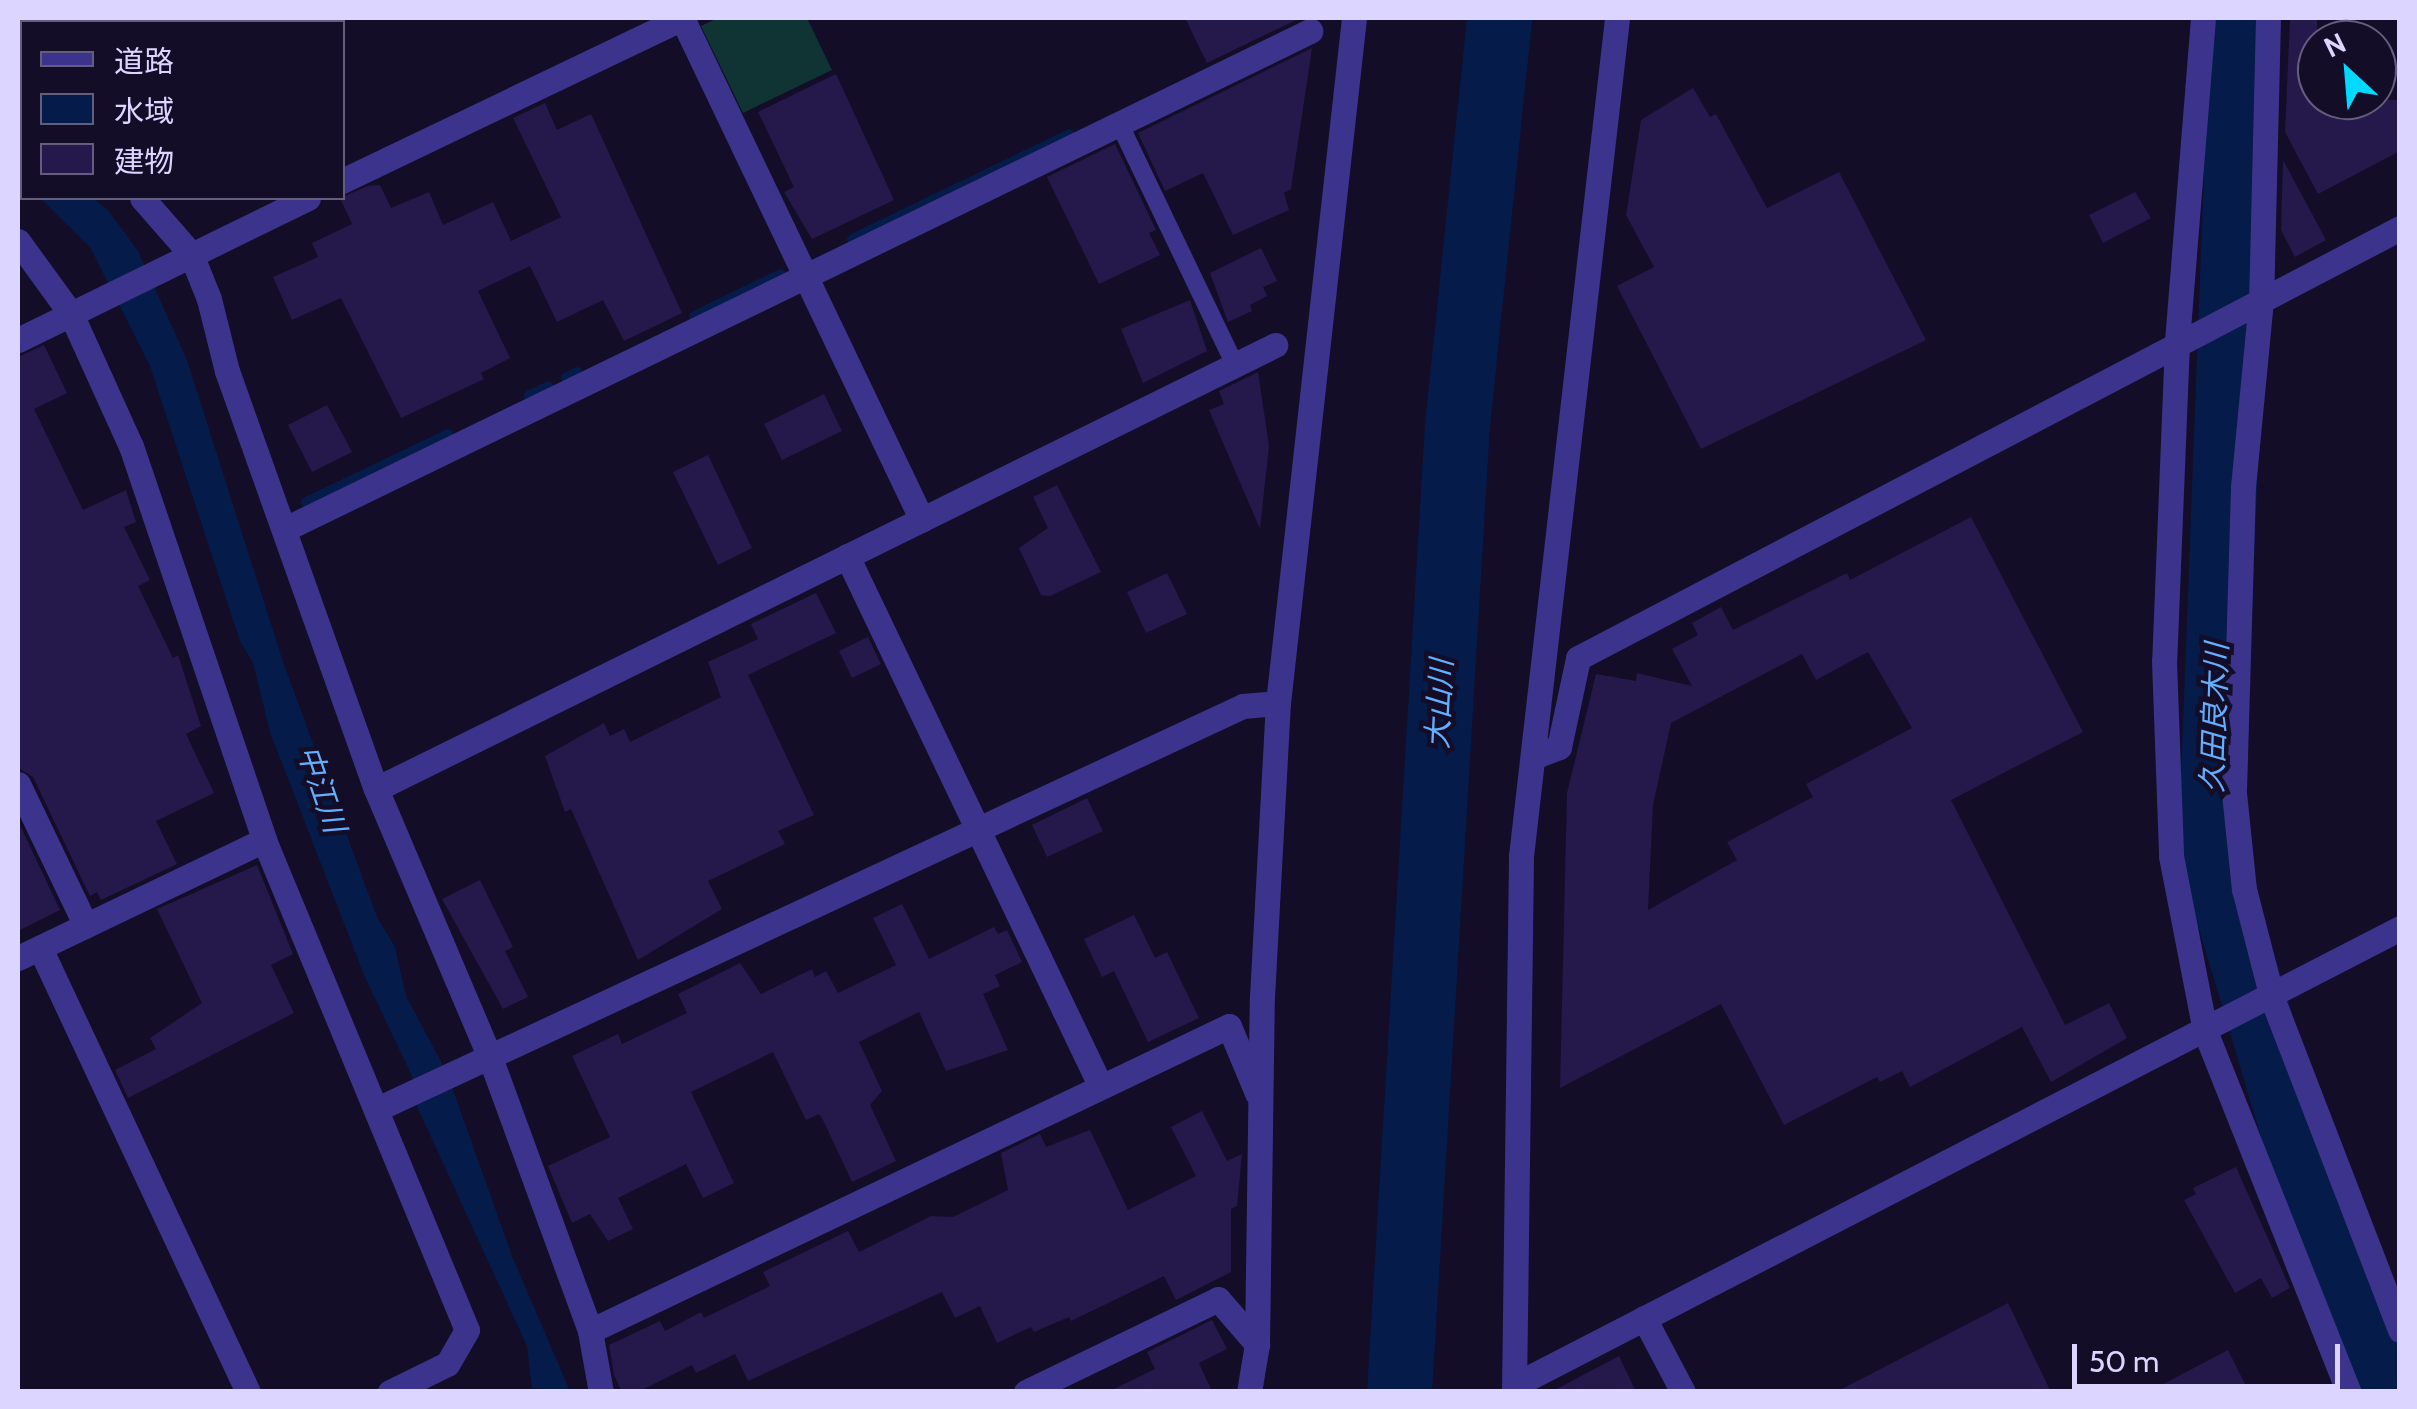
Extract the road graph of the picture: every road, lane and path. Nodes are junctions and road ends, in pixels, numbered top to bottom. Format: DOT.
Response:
graph roads {
  1 [pos="682,18"];
  2 [pos="1354,18"];
  3 [pos="1617,18"];
  4 [pos="2203,18"];
  5 [pos="2268,18"];
  6 [pos="1310,32"];
  7 [pos="1119,123"];
  8 [pos="345,180"];
  9 [pos="143,200"];
  10 [pos="304,200"];
  11 [pos="2400,228"];
  12 [pos="18,241"];
  13 [pos="182,258"];
  14 [pos="805,274"];
  15 [pos="2260,300"];
  16 [pos="80,310"];
  17 [pos="18,340"];
  18 [pos="2178,341"];
  19 [pos="1275,345"];
  20 [pos="1235,365"];
  21 [pos="922,520"];
  22 [pos="286,529"];
  23 [pos="847,556"];
  24 [pos="1278,703"];
  25 [pos="1533,757"];
  26 [pos="18,784"];
  27 [pos="376,789"];
  28 [pos="981,830"];
  29 [pos="264,840"];
  30 [pos="86,926"];
  31 [pos="2400,928"];
  32 [pos="29,953"];
  33 [pos="2271,998"];
  34 [pos="2207,1030"];
  35 [pos="490,1061"];
  36 [pos="1100,1085"];
  37 [pos="1262,1104"];
  38 [pos="378,1108"];
  39 [pos="1644,1318"];
  40 [pos="590,1330"];
  41 [pos="2400,1330"];
  42 [pos="1257,1344"];
  43 [pos="1514,1388"];
  44 [pos="248,1392"];
  45 [pos="390,1392"];
  46 [pos="602,1392"];
  47 [pos="1026,1392"];
  48 [pos="1249,1392"];
  49 [pos="1683,1392"];
  50 [pos="2349,1392"];
  1 -- 8 [label="street"];
  1 -- 14 [label="street"];
  2 -- 24 [label="street"];
  3 -- 25 [label="street"];
  4 -- 18 [label="street"];
  5 -- 15 [label="street"];
  6 -- 7 [label="street"];
  7 -- 14 [label="street"];
  7 -- 20 [label="lane"];
  9 -- 13 [label="street"];
  10 -- 13 [label="street"];
  11 -- 15 [label="street"];
  12 -- 16 [label="street"];
  13 -- 16 [label="street"];
  13 -- 22 [label="street"];
  14 -- 21 [label="street"];
  14 -- 22 [label="street"];
  15 -- 18 [label="street"];
  15 -- 33 [label="street"];
  16 -- 17 [label="street"];
  16 -- 29 [label="street"];
  18 -- 25 [label="street"];
  18 -- 34 [label="street"];
  19 -- 20 [label="street"];
  20 -- 21 [label="street"];
  21 -- 23 [label="street"];
  22 -- 27 [label="street"];
  23 -- 27 [label="street"];
  23 -- 28 [label="street"];
  24 -- 28 [label="street"];
  24 -- 37 [label="street"];
  25 -- 43 [label="street"];
  26 -- 30 [label="street"];
  27 -- 35 [label="street"];
  28 -- 35 [label="street"];
  28 -- 36 [label="street"];
  29 -- 30 [label="street"];
  29 -- 38 [label="street"];
  30 -- 32 [label="street"];
  31 -- 33 [label="street"];
  32 -- 44 [label="street"];
  33 -- 34 [label="street"];
  33 -- 41 [label="street"];
  34 -- 39 [label="street"];
  34 -- 50 [label="street"];
  35 -- 38 [label="street"];
  35 -- 40 [label="street"];
  36 -- 37 [label="street"];
  36 -- 40 [label="street"];
  37 -- 42 [label="street"];
  38 -- 45 [label="street"];
  39 -- 43 [label="street"];
  39 -- 49 [label="street"];
  40 -- 46 [label="street"];
  42 -- 47 [label="street"];
  42 -- 48 [label="street"];
}
